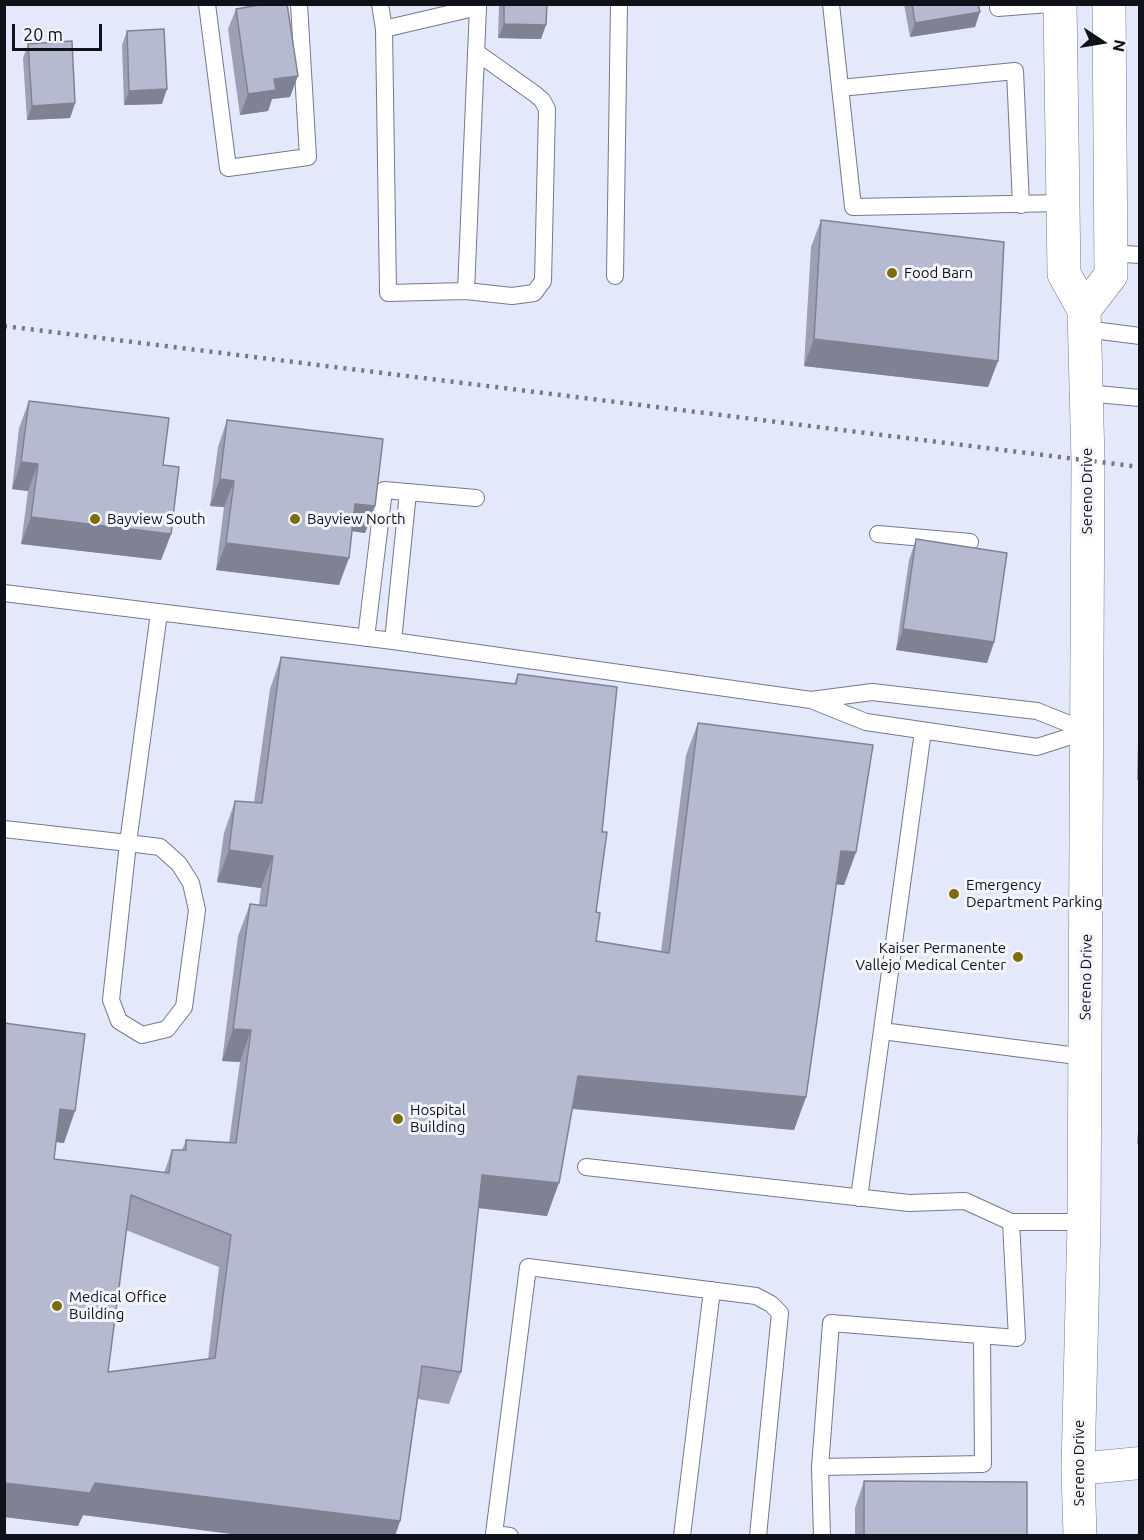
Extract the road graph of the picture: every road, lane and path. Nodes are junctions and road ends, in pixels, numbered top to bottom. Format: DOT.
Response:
graph roads {
  1 [pos="207,4"];
  2 [pos="299,4"];
  3 [pos="380,4"];
  4 [pos="619,4"];
  5 [pos="831,4"];
  6 [pos="1049,4"];
  7 [pos="1060,4"];
  8 [pos="1109,4"];
  9 [pos="478,6"];
  10 [pos="998,6"];
  11 [pos="384,29"];
  12 [pos="476,52"];
  13 [pos="840,88"];
  14 [pos="1064,203"];
  15 [pos="1021,205"];
  16 [pos="1125,254"];
  17 [pos="615,276"];
  18 [pos="466,291"];
  19 [pos="1084,320"];
  20 [pos="1140,336"];
  21 [pos="1086,393"];
  22 [pos="1140,398"];
  23 [pos="408,492"];
  24 [pos="476,498"];
  25 [pos="878,534"];
  26 [pos="970,542"];
  27 [pos="4,593"];
  28 [pos="159,613"];
  29 [pos="366,638"];
  30 [pos="393,641"];
  31 [pos="811,700"];
  32 [pos="923,731"];
  33 [pos="1087,731"];
  34 [pos="4,829"];
  35 [pos="128,843"];
  36 [pos="882,1031"];
  37 [pos="1085,1057"];
  38 [pos="586,1167"];
  39 [pos="859,1198"];
  40 [pos="1011,1222"];
  41 [pos="1083,1222"];
  42 [pos="712,1290"];
  43 [pos="982,1335"];
  44 [pos="1140,1463"];
  45 [pos="820,1467"];
  46 [pos="1078,1469"];
  47 [pos="510,1536"];
  48 [pos="682,1536"];
  49 [pos="758,1536"];
  50 [pos="822,1536"];
  51 [pos="1080,1536"];
  1 -- 2 [label="lane"];
  3 -- 11 [label="lane"];
  4 -- 17 [label="lane"];
  5 -- 13 [label="lane"];
  6 -- 10 [label="lane"];
  7 -- 14 [label="street, Sereno Drive"];
  8 -- 16 [label="street"];
  9 -- 11 [label="lane"];
  9 -- 12 [label="lane"];
  11 -- 18 [label="lane"];
  12 -- 18 [label="lane"];
  12 -- 18 [label="lane"];
  13 -- 15 [label="lane"];
  13 -- 15 [label="lane"];
  14 -- 15 [label="lane"];
  14 -- 19 [label="street, Sereno Drive"];
  16 -- 19 [label="street"];
  19 -- 20 [label="lane"];
  19 -- 21 [label="street, Sereno Drive"];
  21 -- 22 [label="lane"];
  21 -- 33 [label="street, Sereno Drive"];
  23 -- 24 [label="lane"];
  23 -- 29 [label="lane"];
  23 -- 30 [label="lane"];
  25 -- 26 [label="lane"];
  27 -- 28 [label="lane"];
  28 -- 29 [label="lane"];
  28 -- 35 [label="lane"];
  29 -- 30 [label="lane"];
  30 -- 31 [label="lane"];
  31 -- 32 [label="lane"];
  31 -- 33 [label="lane"];
  32 -- 33 [label="lane"];
  32 -- 36 [label="lane"];
  33 -- 37 [label="street, Sereno Drive"];
  34 -- 35 [label="lane"];
  35 -- 35 [label="lane"];
  36 -- 37 [label="lane"];
  36 -- 39 [label="lane"];
  37 -- 41 [label="street, Sereno Drive"];
  38 -- 39 [label="lane"];
  39 -- 40 [label="lane"];
  40 -- 41 [label="lane"];
  40 -- 43 [label="lane"];
  41 -- 46 [label="street, Sereno Drive"];
  42 -- 47 [label="lane"];
  42 -- 48 [label="lane"];
  42 -- 49 [label="lane"];
  43 -- 45 [label="lane"];
  43 -- 45 [label="lane"];
  44 -- 46 [label="street"];
  45 -- 50 [label="lane"];
  46 -- 51 [label="street, Sereno Drive"];
}
